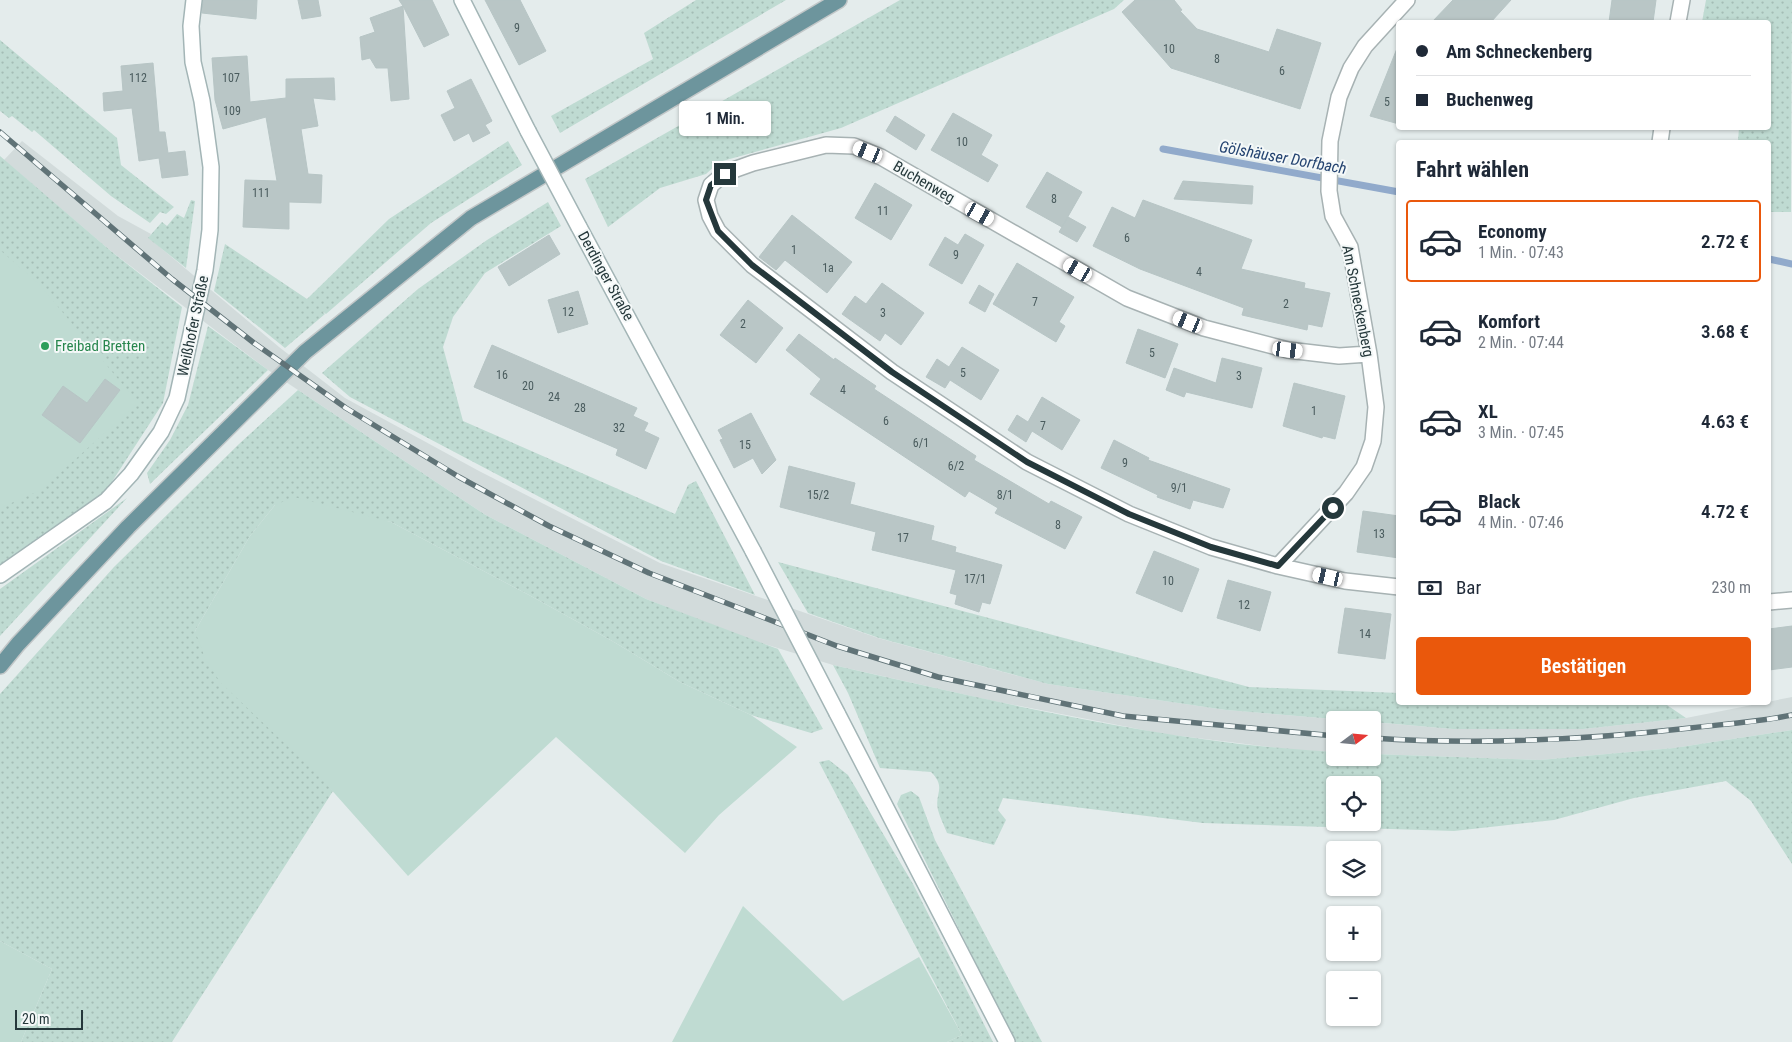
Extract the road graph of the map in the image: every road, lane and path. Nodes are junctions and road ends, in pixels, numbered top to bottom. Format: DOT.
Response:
graph roads {
  1 [pos="194,0"];
  2 [pos="462,0"];
  3 [pos="839,0"];
  4 [pos="1407,0"];
  5 [pos="1682,0"];
  6 [pos="1678,20"];
  7 [pos="1368,354"];
  8 [pos="1278,566"];
  9 [pos="0,575"];
  10 [pos="1396,587"];
  11 [pos="1792,600"];
  12 [pos="1771,602"];
  13 [pos="0,666"];
  14 [pos="1007,1042"];
  1 -- 9 [label="street, Weißhofer Straße"];
  2 -- 14 [label="street, Derdinger Straße, bridge"];
  3 -- 13 [label="main road"];
  4 -- 7 [label="street, Am Schneckenberg"];
  5 -- 6 [label="street"];
  7 -- 8 [label="street, Am Schneckenberg"];
  7 -- 8 [label="street, Buchenweg"];
  8 -- 10 [label="street"];
  11 -- 12 [label="street"];
}
